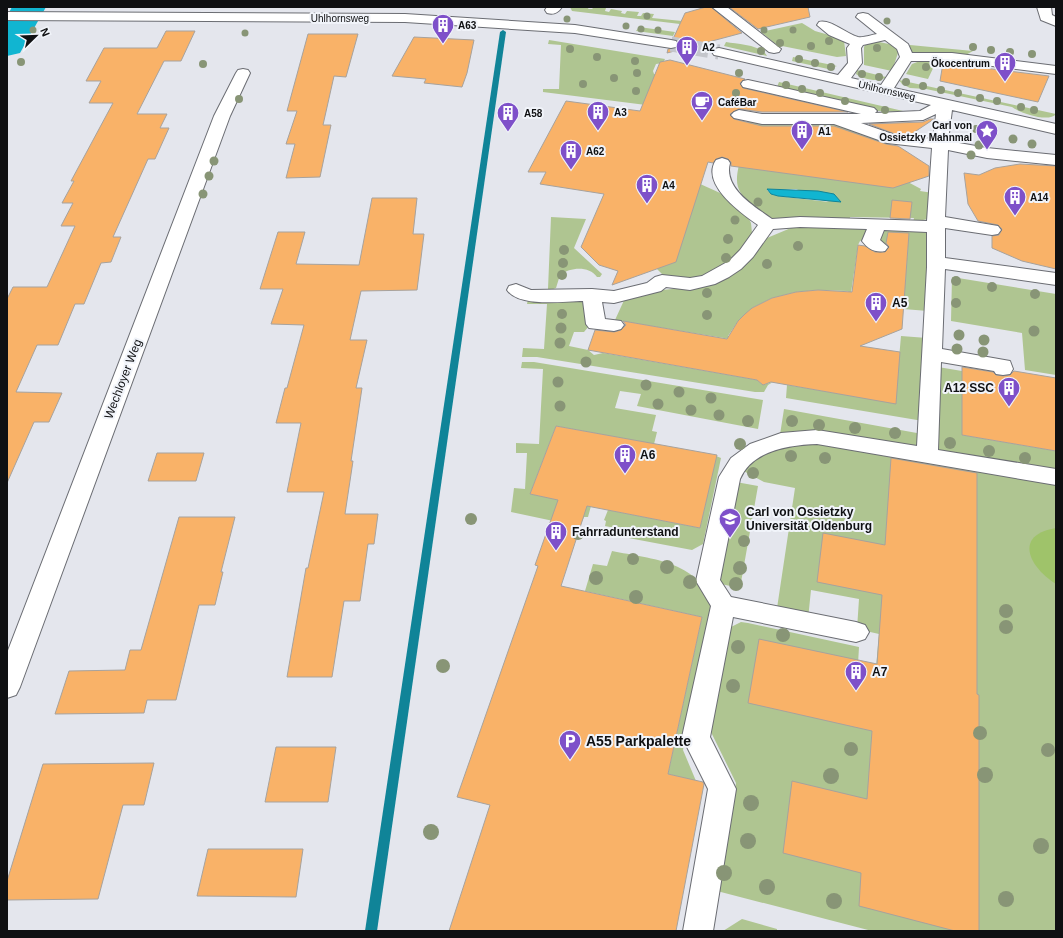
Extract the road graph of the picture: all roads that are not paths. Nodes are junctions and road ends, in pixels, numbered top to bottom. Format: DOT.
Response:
graph roads {
  1 [pos="719,7"];
  2 [pos="1044,7"];
  3 [pos="294,12"];
  4 [pos="7,16"];
  5 [pos="863,16"];
  6 [pos="1056,22"];
  7 [pos="824,25"];
  8 [pos="887,36"];
  9 [pos="858,42"];
  10 [pos="671,44"];
  11 [pos="774,49"];
  12 [pos="718,52"];
  13 [pos="907,57"];
  14 [pos="1056,70"];
  15 [pos="243,73"];
  16 [pos="841,80"];
  17 [pos="885,90"];
  18 [pos="945,104"];
  19 [pos="891,116"];
  20 [pos="836,119"];
  21 [pos="1056,129"];
  22 [pos="940,144"];
  23 [pos="1056,160"];
  24 [pos="722,163"];
  25 [pos="768,224"];
  26 [pos="878,224"];
  27 [pos="936,224"];
  28 [pos="992,230"];
  29 [pos="879,246"];
  30 [pos="936,262"];
  31 [pos="1056,279"];
  32 [pos="516,290"];
  33 [pos="592,295"];
  34 [pos="614,325"];
  35 [pos="932,354"];
  36 [pos="1003,369"];
  37 [pos="927,455"];
  38 [pos="1056,477"];
  39 [pos="723,605"];
  40 [pos="856,632"];
  41 [pos="7,686"];
  42 [pos="698,931"];
  1 -- 11 [label="street"];
  2 -- 6 [label="street"];
  3 -- 4 [label="street, Uhlhornsweg"];
  3 -- 10 [label="street, Uhlhornsweg"];
  5 -- 8 [label="street"];
  7 -- 9 [label="street"];
  8 -- 9 [label="street"];
  8 -- 13 [label="street"];
  9 -- 16 [label="street"];
  12 -- 16 [label="street, Uhlhornsweg"];
  13 -- 14 [label="street"];
  13 -- 17 [label="street"];
  15 -- 41 [label="street, Wechloyer Weg"];
  16 -- 17 [label="street, Uhlhornsweg"];
  17 -- 18 [label="street, Uhlhornsweg"];
  18 -- 19 [label="street"];
  18 -- 21 [label="street, Uhlhornsweg"];
  18 -- 22 [label="street"];
  19 -- 20 [label="street"];
  19 -- 20 [label="street"];
  20 -- 22 [label="street"];
  22 -- 23 [label="street"];
  22 -- 27 [label="street"];
  24 -- 25 [label="street"];
  25 -- 26 [label="street"];
  25 -- 33 [label="street"];
  26 -- 27 [label="street"];
  26 -- 29 [label="street"];
  27 -- 28 [label="street"];
  27 -- 30 [label="street"];
  30 -- 31 [label="street"];
  30 -- 35 [label="street"];
  32 -- 33 [label="street"];
  33 -- 34 [label="street"];
  35 -- 36 [label="street"];
  35 -- 37 [label="street"];
  37 -- 38 [label="street"];
  37 -- 39 [label="street"];
  39 -- 40 [label="street"];
  39 -- 42 [label="street"];
}
